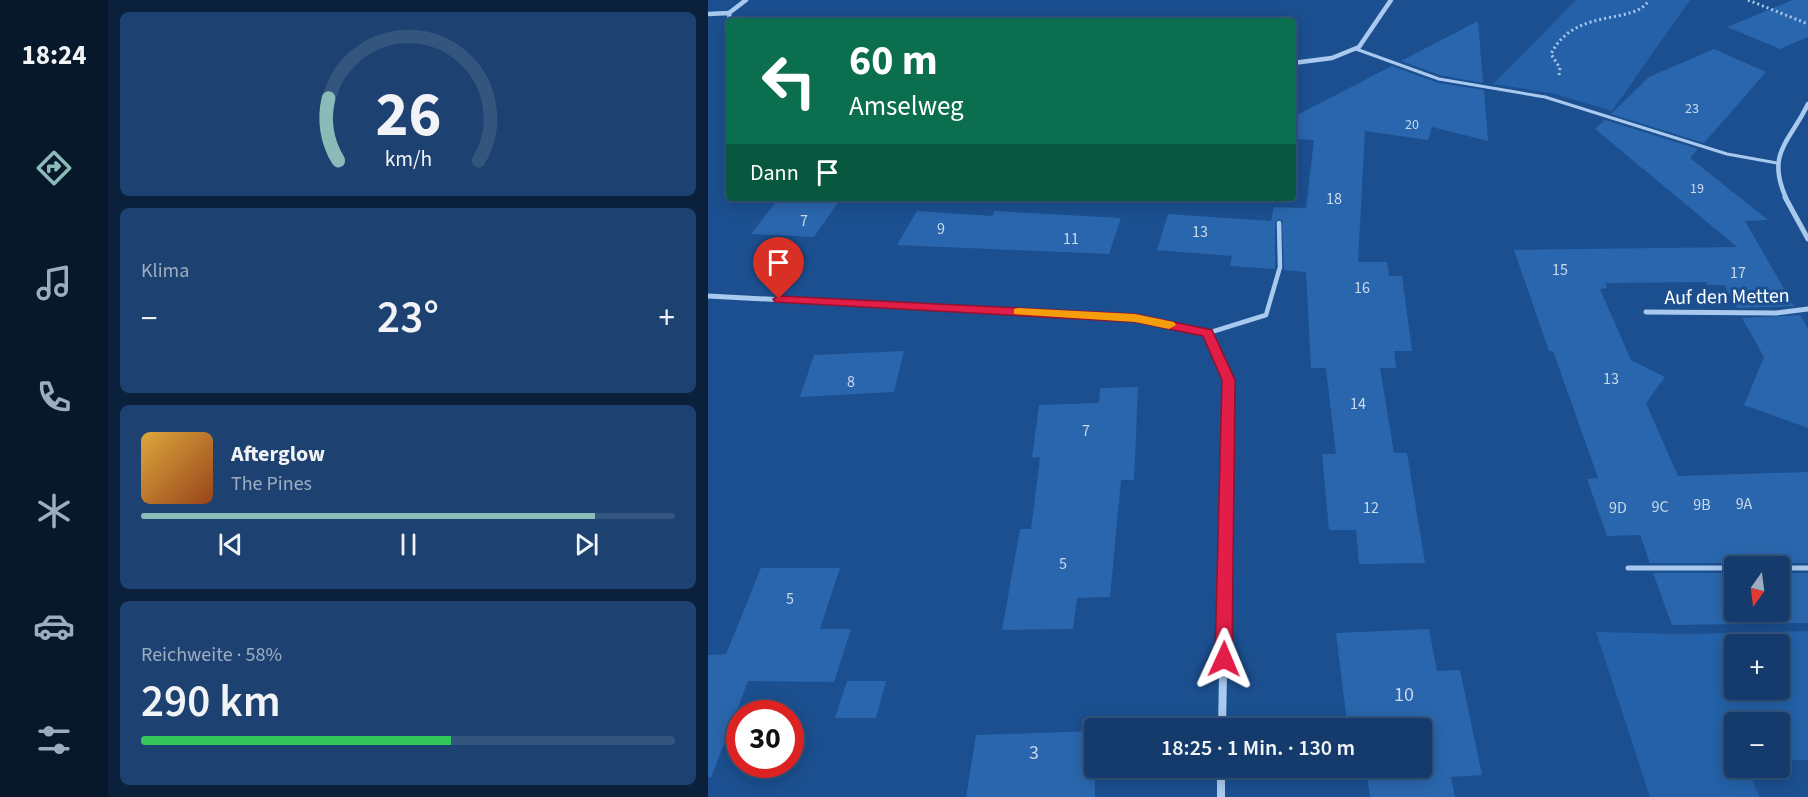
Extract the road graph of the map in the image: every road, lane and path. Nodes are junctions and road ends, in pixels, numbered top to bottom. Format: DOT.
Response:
graph roads {
  1 [pos="746,0"];
  2 [pos="1391,0"];
  3 [pos="1649,0"];
  4 [pos="1748,0"];
  5 [pos="729,13"];
  6 [pos="708,14"];
  7 [pos="730,18"];
  8 [pos="1808,24"];
  9 [pos="1356,49"];
  10 [pos="1296,63"];
  11 [pos="1545,97"];
  12 [pos="1808,104"];
  13 [pos="1777,163"];
  14 [pos="1280,224"];
  15 [pos="1808,239"];
  16 [pos="708,296"];
  17 [pos="1808,309"];
  18 [pos="1646,312"];
  19 [pos="1208,333"];
  20 [pos="1628,568"];
  21 [pos="1724,568"];
  22 [pos="1790,568"];
  23 [pos="1808,568"];
  24 [pos="1222,718"];
  25 [pos="1221,778"];
  26 [pos="1221,797"];
  1 -- 5 [label="street"];
  2 -- 9 [label="street"];
  3 -- 11 [label="path"];
  4 -- 8 [label="path"];
  5 -- 6 [label="street"];
  5 -- 7 [label="street"];
  9 -- 10 [label="street"];
  9 -- 11 [label="lane"];
  11 -- 13 [label="lane"];
  12 -- 13 [label="street"];
  13 -- 15 [label="street"];
  14 -- 19 [label="lane"];
  16 -- 19 [label="street"];
  17 -- 18 [label="street, Auf den Metten"];
  19 -- 24 [label="street"];
  20 -- 21 [label="lane"];
  22 -- 23 [label="lane"];
  25 -- 26 [label="street"];
}
